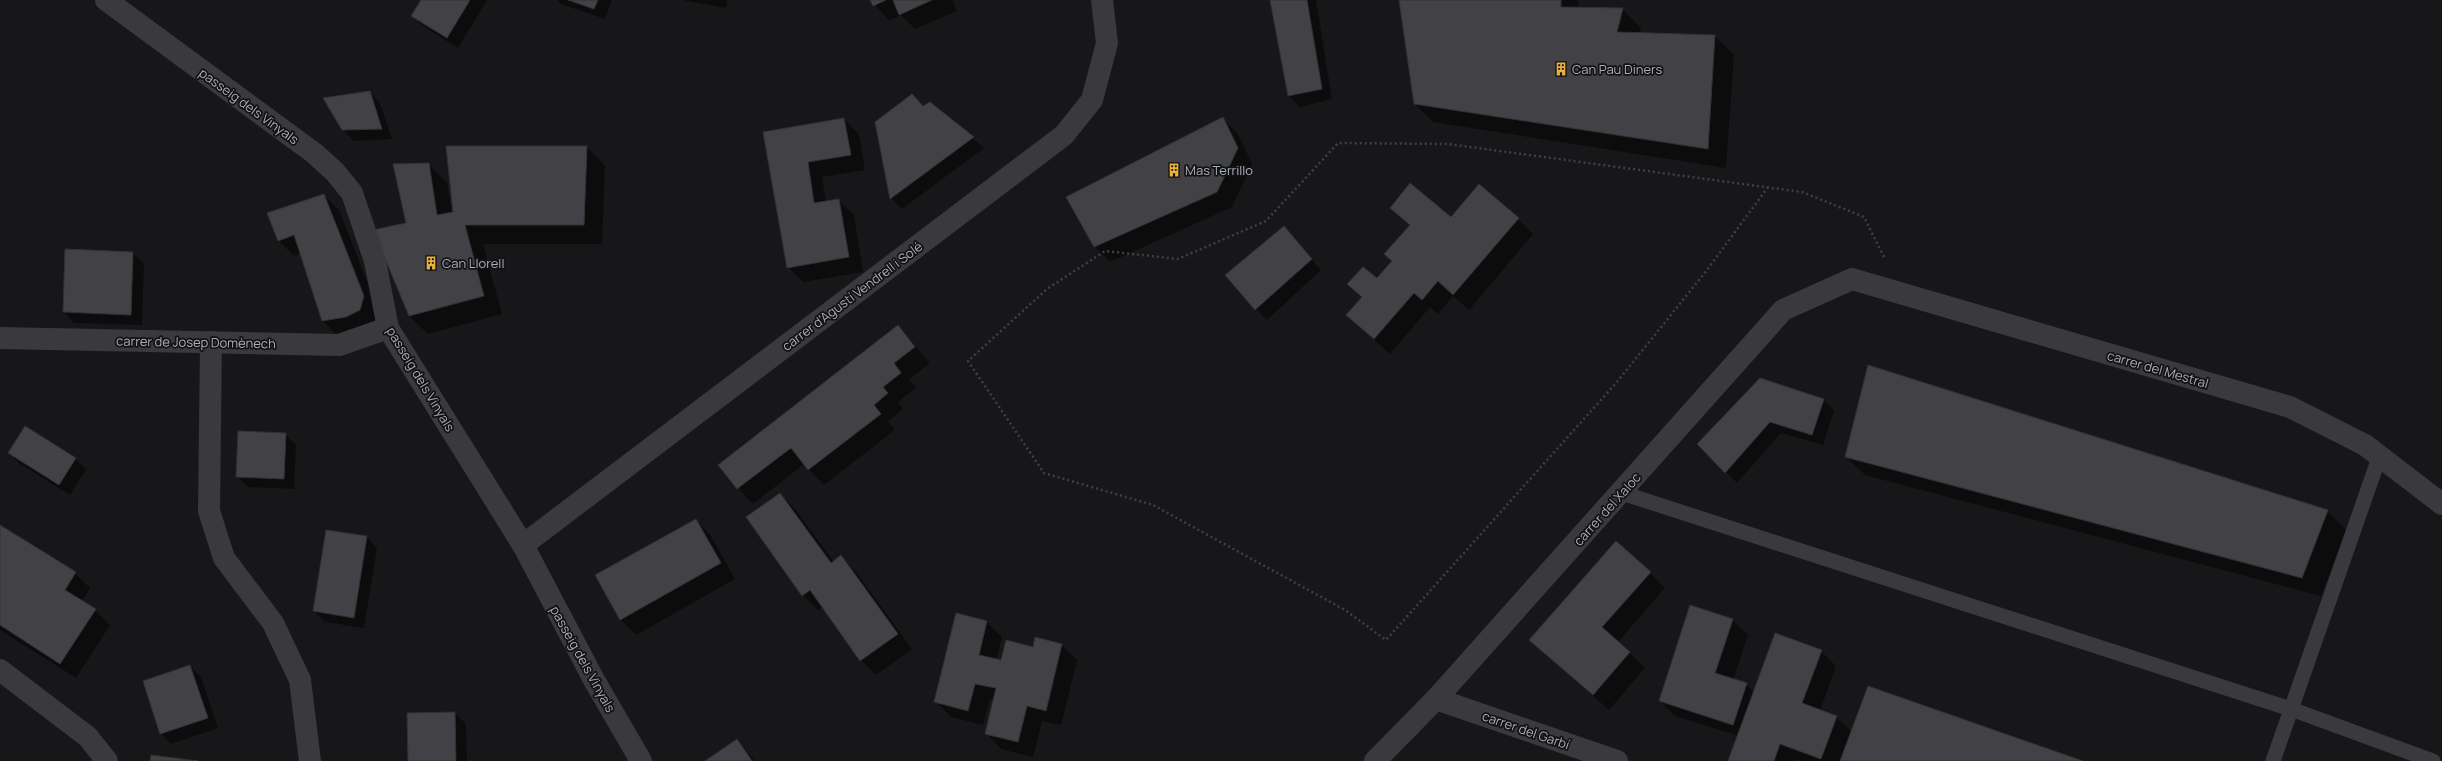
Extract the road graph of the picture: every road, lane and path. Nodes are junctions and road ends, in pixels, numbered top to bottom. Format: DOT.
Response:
graph roads {
  1 [pos="106,0"];
  2 [pos="1102,0"];
  3 [pos="1768,187"];
  4 [pos="1852,280"];
  5 [pos="1901,294"];
  6 [pos="388,328"];
  7 [pos="0,338"];
  8 [pos="211,342"];
  9 [pos="2380,455"];
  10 [pos="1622,493"];
  11 [pos="2442,504"];
  12 [pos="523,545"];
  13 [pos="0,670"];
  14 [pos="1436,699"];
  15 [pos="2291,709"];
  16 [pos="107,761"];
  17 [pos="310,761"];
  18 [pos="641,761"];
  19 [pos="1375,761"];
  20 [pos="1617,761"];
  21 [pos="2273,761"];
  22 [pos="2433,761"];
  1 -- 6 [label="street, passeig dels Vinyals"];
  2 -- 12 [label="street, carrer d'Agustí Vendrell i Solé"];
  3 -- 3 [label="path"];
  3 -- 5 [label="path"];
  4 -- 5 [label="street, carrer del Mestral"];
  4 -- 10 [label="street, carrer del Xaloc"];
  5 -- 9 [label="street, carrer del Mestral"];
  6 -- 8 [label="street, carrer de Josep Domènech"];
  6 -- 12 [label="street, passeig dels Vinyals"];
  7 -- 8 [label="street, carrer de Josep Domènech"];
  8 -- 17 [label="street"];
  9 -- 11 [label="street, carrer del Mestral"];
  9 -- 15 [label="lane"];
  10 -- 14 [label="street, carrer del Xaloc"];
  10 -- 15 [label="lane"];
  12 -- 18 [label="street, passeig dels Vinyals"];
  13 -- 16 [label="street"];
  14 -- 19 [label="street, carrer del Xaloc"];
  14 -- 20 [label="street, carrer del Garbí"];
  15 -- 21 [label="lane"];
  15 -- 22 [label="lane"];
}
